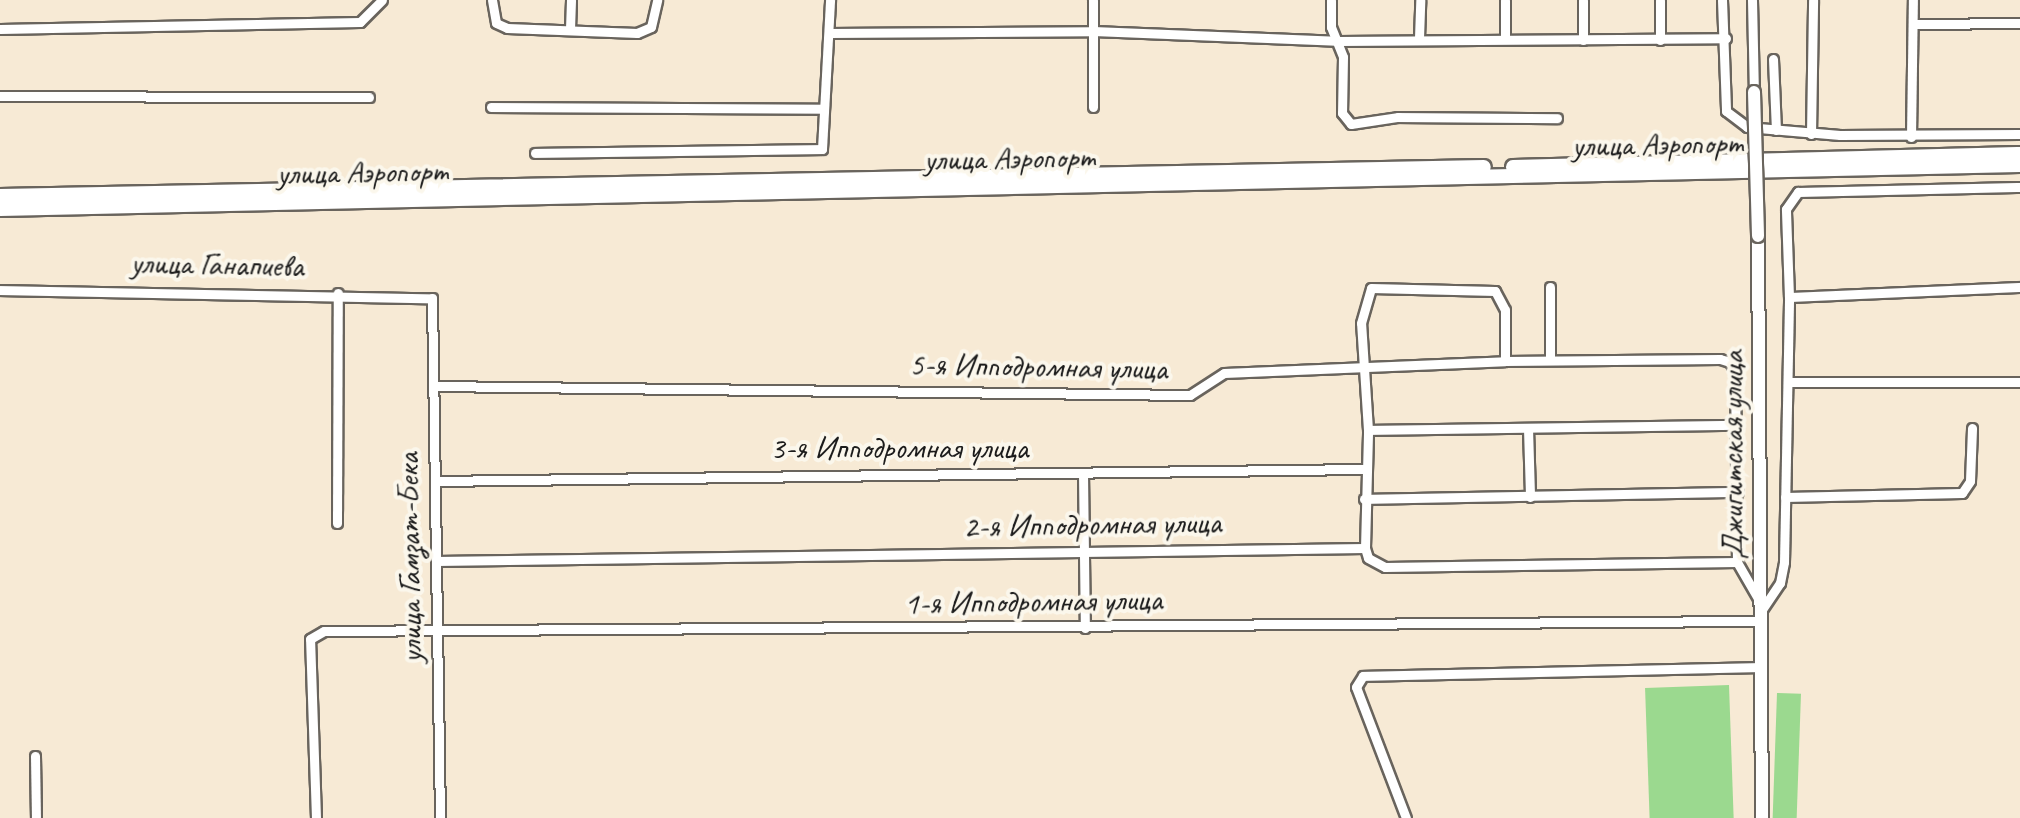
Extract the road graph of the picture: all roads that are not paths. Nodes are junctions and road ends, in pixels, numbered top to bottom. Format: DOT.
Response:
graph roads {
  1 [pos="382,0"];
  2 [pos="492,0"];
  3 [pos="571,0"];
  4 [pos="657,0"];
  5 [pos="830,0"];
  6 [pos="1093,0"];
  7 [pos="1331,0"];
  8 [pos="1420,0"];
  9 [pos="1505,0"];
  10 [pos="1583,0"];
  11 [pos="1660,0"];
  12 [pos="1722,0"];
  13 [pos="1752,0"];
  14 [pos="1813,0"];
  15 [pos="1913,0"];
  16 [pos="2020,23"];
  17 [pos="1913,24"];
  18 [pos="0,29"];
  19 [pos="570,29"];
  20 [pos="1093,31"];
  21 [pos="829,33"];
  22 [pos="1419,38"];
  23 [pos="1726,38"];
  24 [pos="1505,39"];
  25 [pos="1583,40"];
  26 [pos="1660,40"];
  27 [pos="1339,41"];
  28 [pos="1773,59"];
  29 [pos="1754,92"];
  30 [pos="0,96"];
  31 [pos="369,97"];
  32 [pos="491,107"];
  33 [pos="1093,107"];
  34 [pos="824,109"];
  35 [pos="1557,118"];
  36 [pos="1776,130"];
  37 [pos="1811,134"];
  38 [pos="2020,134"];
  39 [pos="1911,137"];
  40 [pos="535,153"];
  41 [pos="2020,154"];
  42 [pos="2020,165"];
  43 [pos="2020,187"];
  44 [pos="0,196"];
  45 [pos="0,209"];
  46 [pos="1550,287"];
  47 [pos="2020,287"];
  48 [pos="0,290"];
  49 [pos="338,293"];
  50 [pos="1789,297"];
  51 [pos="432,298"];
  52 [pos="1550,360"];
  53 [pos="1505,361"];
  54 [pos="1366,367"];
  55 [pos="1788,382"];
  56 [pos="2020,382"];
  57 [pos="433,386"];
  58 [pos="1735,425"];
  59 [pos="1528,428"];
  60 [pos="1972,428"];
  61 [pos="1368,430"];
  62 [pos="1365,469"];
  63 [pos="1083,473"];
  64 [pos="435,481"];
  65 [pos="1738,492"];
  66 [pos="1530,497"];
  67 [pos="1785,497"];
  68 [pos="1364,499"];
  69 [pos="337,523"];
  70 [pos="1365,548"];
  71 [pos="1084,551"];
  72 [pos="436,561"];
  73 [pos="1737,562"];
  74 [pos="1760,612"];
  75 [pos="1085,628"];
  76 [pos="438,632"];
  77 [pos="1758,667"];
  78 [pos="35,756"];
  79 [pos="36,818"];
  80 [pos="316,818"];
  81 [pos="440,818"];
  82 [pos="1406,818"];
  83 [pos="1762,818"];
  1 -- 18 [label="street"];
  2 -- 19 [label="street"];
  3 -- 19 [label="street"];
  4 -- 19 [label="street"];
  5 -- 21 [label="street"];
  6 -- 20 [label="street"];
  7 -- 27 [label="street"];
  8 -- 22 [label="street"];
  9 -- 24 [label="street"];
  10 -- 25 [label="street"];
  11 -- 26 [label="street"];
  12 -- 23 [label="street"];
  13 -- 29 [label="street"];
  14 -- 37 [label="street"];
  15 -- 17 [label="street"];
  16 -- 17 [label="street"];
  17 -- 39 [label="street"];
  20 -- 21 [label="street"];
  20 -- 27 [label="street"];
  20 -- 33 [label="street"];
  21 -- 34 [label="street"];
  22 -- 24 [label="street"];
  22 -- 27 [label="street"];
  23 -- 26 [label="street"];
  23 -- 36 [label="street"];
  24 -- 25 [label="street"];
  25 -- 26 [label="street"];
  27 -- 35 [label="street"];
  28 -- 36 [label="street"];
  29 -- 74 [label="street, Джигитская улица, bridge"];
  30 -- 31 [label="street"];
  32 -- 34 [label="street"];
  34 -- 40 [label="street"];
  36 -- 37 [label="street"];
  37 -- 39 [label="street"];
  38 -- 39 [label="street"];
  41 -- 44 [label="main road, улица Аэропорт"];
  42 -- 45 [label="main road, улица Аэропорт"];
  43 -- 50 [label="street"];
  46 -- 52 [label="street"];
  47 -- 50 [label="street"];
  48 -- 49 [label="street, улица Ганапиева"];
  49 -- 51 [label="street, улица Ганапиева"];
  49 -- 69 [label="street"];
  50 -- 55 [label="street"];
  51 -- 57 [label="street, улица Гамзат-Бека"];
  52 -- 53 [label="street, 5-я Ипподромная улица"];
  52 -- 58 [label="street, 5-я Ипподромная улица"];
  53 -- 54 [label="street, 5-я Ипподромная улица"];
  53 -- 54 [label="street"];
  54 -- 57 [label="street, 5-я Ипподромная улица"];
  54 -- 61 [label="street"];
  55 -- 56 [label="street"];
  55 -- 67 [label="street"];
  57 -- 64 [label="street, улица Гамзат-Бека"];
  58 -- 59 [label="street"];
  58 -- 65 [label="street"];
  59 -- 61 [label="street"];
  59 -- 66 [label="street"];
  60 -- 67 [label="street"];
  61 -- 62 [label="street"];
  62 -- 63 [label="street, 3-я Ипподромная улица"];
  62 -- 68 [label="street"];
  63 -- 64 [label="street, 3-я Ипподромная улица"];
  63 -- 71 [label="street"];
  64 -- 72 [label="street, улица Гамзат-Бека"];
  65 -- 66 [label="street"];
  65 -- 73 [label="street"];
  66 -- 68 [label="street"];
  67 -- 74 [label="street"];
  68 -- 70 [label="street"];
  70 -- 71 [label="street, 2-я Ипподромная улица"];
  70 -- 73 [label="street"];
  71 -- 72 [label="street, 2-я Ипподромная улица"];
  71 -- 75 [label="street"];
  72 -- 76 [label="street, улица Гамзат-Бека"];
  73 -- 74 [label="street"];
  74 -- 75 [label="street, 1-я Ипподромная улица"];
  74 -- 77 [label="street, Джигитская улица"];
  75 -- 76 [label="street, 1-я Ипподромная улица"];
  76 -- 80 [label="street, 1-я Ипподромная улица"];
  76 -- 81 [label="street, улица Гамзат-Бека"];
  77 -- 82 [label="street"];
  77 -- 83 [label="street, Джигитская улица"];
  78 -- 79 [label="street"];
}
